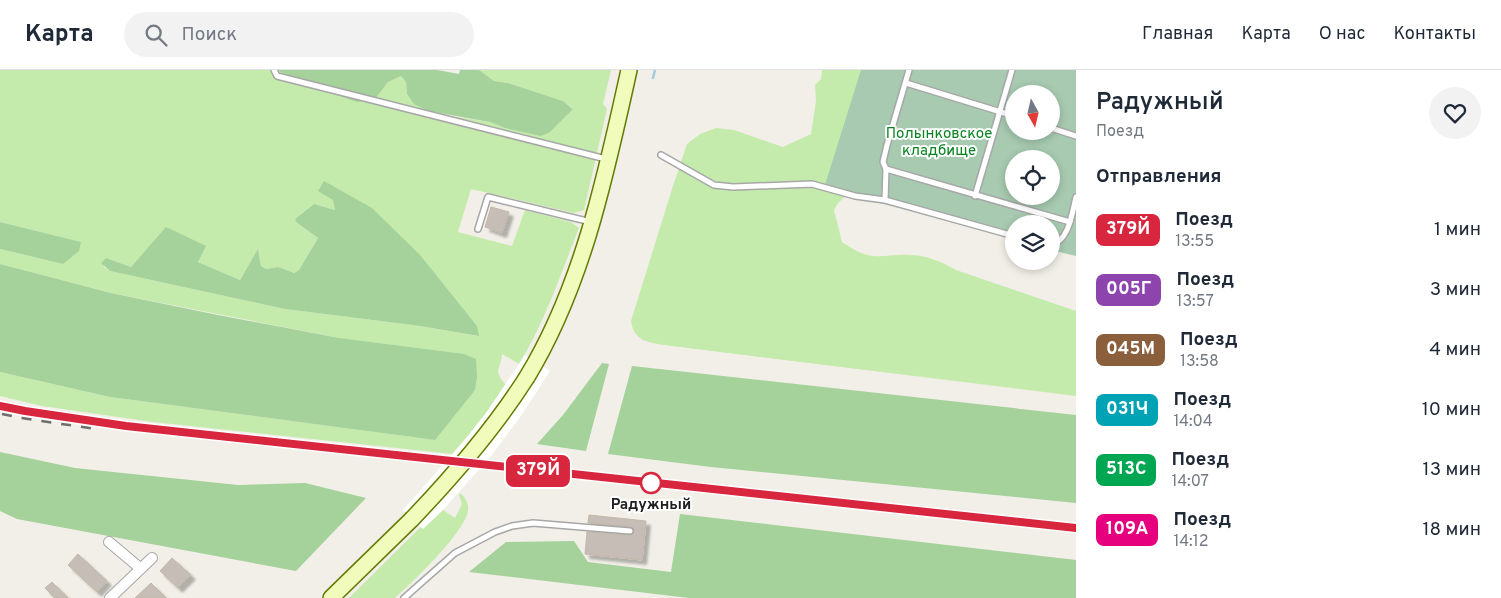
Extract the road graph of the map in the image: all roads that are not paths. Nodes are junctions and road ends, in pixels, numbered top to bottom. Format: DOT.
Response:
graph roads {
  1 [pos="274,70"];
  2 [pos="629,70"];
  3 [pos="909,70"];
  4 [pos="1012,70"];
  5 [pos="906,83"];
  6 [pos="1000,112"];
  7 [pos="1005,113"];
  8 [pos="1060,131"];
  9 [pos="1076,136"];
  10 [pos="661,155"];
  11 [pos="609,160"];
  12 [pos="886,169"];
  13 [pos="975,196"];
  14 [pos="1076,197"];
  15 [pos="886,200"];
  16 [pos="591,222"];
  17 [pos="1070,222"];
  18 [pos="478,229"];
  19 [pos="1005,233"];
  20 [pos="1060,242"];
  21 [pos="630,531"];
  22 [pos="109,542"];
  23 [pos="152,558"];
  24 [pos="140,568"];
  25 [pos="110,598"];
  26 [pos="332,598"];
  27 [pos="404,598"];
  1 -- 11 [label="lane"];
  2 -- 11 [label="main road"];
  3 -- 5 [label="lane"];
  4 -- 6 [label="lane"];
  5 -- 6 [label="lane"];
  5 -- 12 [label="lane"];
  6 -- 7 [label="lane"];
  6 -- 13 [label="lane"];
  8 -- 9 [label="lane"];
  10 -- 15 [label="lane"];
  11 -- 16 [label="main road"];
  12 -- 13 [label="lane"];
  12 -- 15 [label="lane"];
  13 -- 17 [label="lane"];
  14 -- 17 [label="lane"];
  15 -- 19 [label="lane"];
  16 -- 18 [label="lane"];
  16 -- 26 [label="main road, bridge"];
  17 -- 20 [label="lane"];
  21 -- 27 [label="lane"];
  22 -- 24 [label="street"];
  23 -- 24 [label="street"];
  24 -- 25 [label="street"];
}
